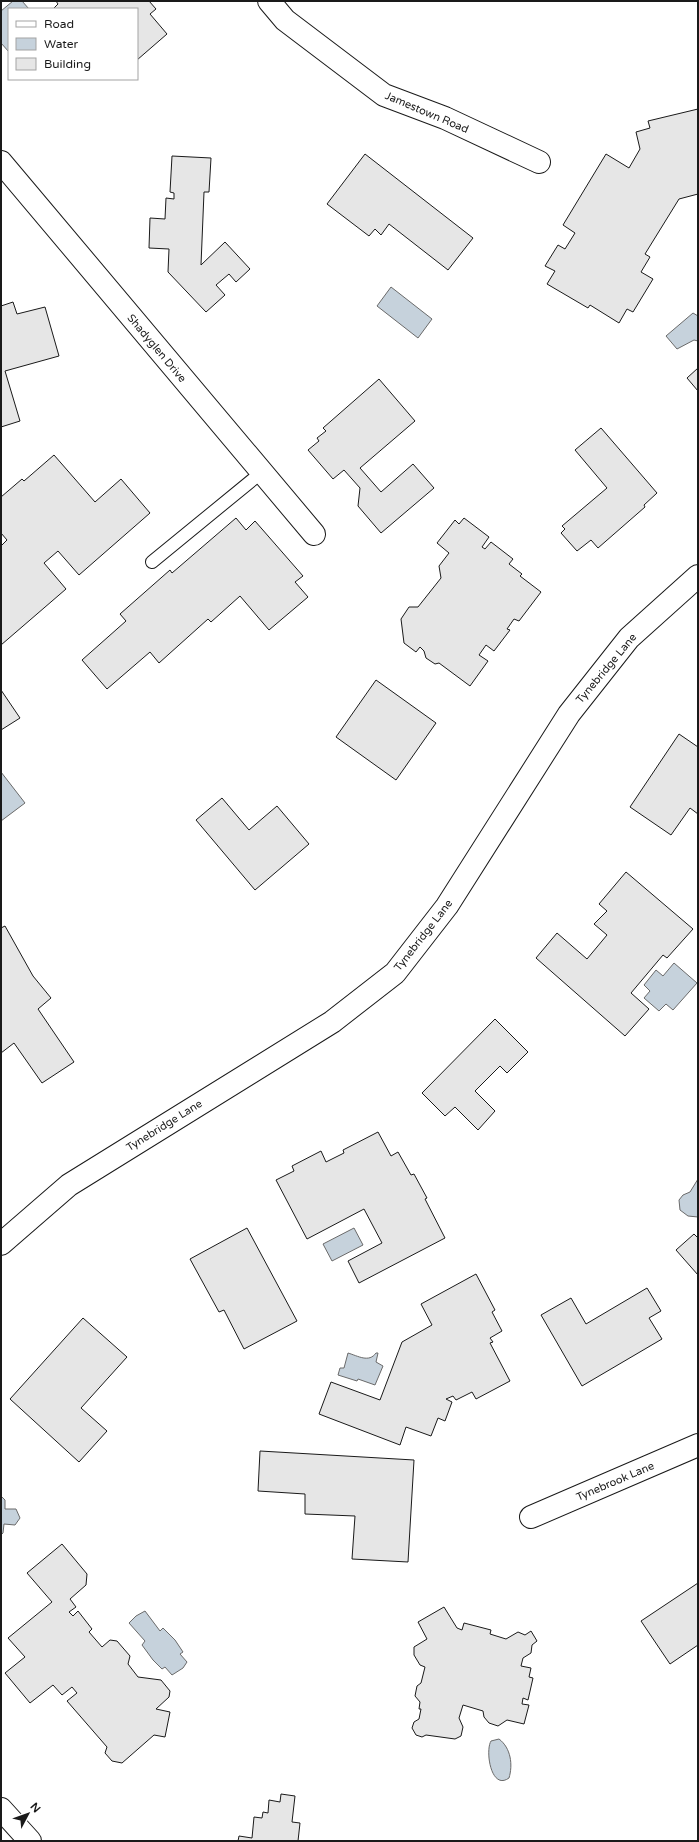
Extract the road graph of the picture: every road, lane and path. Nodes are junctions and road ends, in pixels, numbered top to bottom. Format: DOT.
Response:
graph roads {
  1 [pos="268,1"];
  2 [pos="1,162"];
  3 [pos="540,162"];
  4 [pos="262,472"];
  5 [pos="314,534"];
  6 [pos="152,562"];
  7 [pos="697,579"];
  8 [pos="1,1244"];
  9 [pos="698,1446"];
  10 [pos="531,1517"];
  11 [pos="1,1809"];
  12 [pos="30,1841"];
  1 -- 3 [label="street, Jamestown Road"];
  2 -- 4 [label="street, Shadyglen Drive"];
  4 -- 5 [label="street, Shadyglen Drive"];
  4 -- 6 [label="lane"];
  7 -- 8 [label="street, Tynebridge Lane"];
  9 -- 10 [label="street, Tynebrook Lane"];
  11 -- 12 [label="street"];
}
